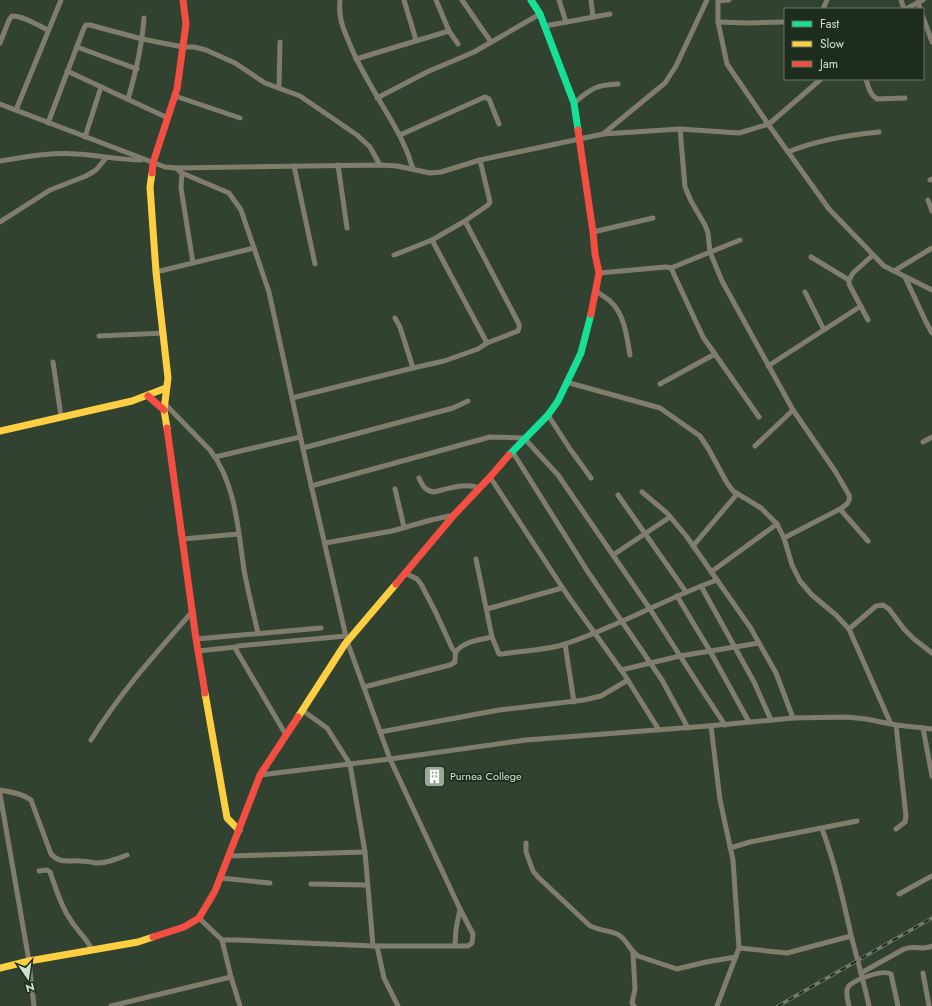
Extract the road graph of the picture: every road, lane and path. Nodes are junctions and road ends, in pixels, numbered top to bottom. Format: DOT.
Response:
graph roads {
  1 [pos="61,0"];
  2 [pos="183,0"];
  3 [pos="340,0"];
  4 [pos="404,0"];
  5 [pos="436,0"];
  6 [pos="462,0"];
  7 [pos="531,0"];
  8 [pos="559,0"];
  9 [pos="591,0"];
  10 [pos="707,0"];
  11 [pos="728,0"];
  12 [pos="901,0"];
  13 [pos="911,0"];
  14 [pos="718,1"];
  15 [pos="920,1"];
  16 [pos="906,8"];
  17 [pos="540,14"];
  18 [pos="610,14"];
  19 [pos="593,17"];
  20 [pos="144,18"];
  21 [pos="924,20"];
  22 [pos="566,22"];
  23 [pos="718,22"];
  24 [pos="784,22"];
  25 [pos="545,26"];
  26 [pos="48,30"];
  27 [pos="449,31"];
  28 [pos="142,39"];
  29 [pos="416,40"];
  30 [pos="280,42"];
  31 [pos="491,42"];
  32 [pos="932,42"];
  33 [pos="0,43"];
  34 [pos="458,44"];
  35 [pos="77,47"];
  36 [pos="183,47"];
  37 [pos="356,59"];
  38 [pos="137,69"];
  39 [pos="67,71"];
  40 [pos="820,80"];
  41 [pos="866,80"];
  42 [pos="618,84"];
  43 [pos="101,87"];
  44 [pos="279,88"];
  45 [pos="174,96"];
  46 [pos="377,98"];
  47 [pos="905,98"];
  48 [pos="128,100"];
  49 [pos="574,103"];
  50 [pos="0,104"];
  51 [pos="16,110"];
  52 [pos="168,118"];
  53 [pos="240,118"];
  54 [pos="48,123"];
  55 [pos="499,124"];
  56 [pos="768,124"];
  57 [pos="680,129"];
  58 [pos="879,132"];
  59 [pos="603,134"];
  60 [pos="400,135"];
  61 [pos="85,137"];
  62 [pos="578,138"];
  63 [pos="788,152"];
  64 [pos="106,158"];
  65 [pos="480,160"];
  66 [pos="0,162"];
  67 [pos="150,162"];
  68 [pos="338,165"];
  69 [pos="380,165"];
  70 [pos="294,166"];
  71 [pos="176,168"];
  72 [pos="413,168"];
  73 [pos="182,173"];
  74 [pos="928,200"];
  75 [pos="932,210"];
  76 [pos="653,218"];
  77 [pos="465,221"];
  78 [pos="0,222"];
  79 [pos="346,228"];
  80 [pos="593,232"];
  81 [pos="432,240"];
  82 [pos="740,240"];
  83 [pos="254,248"];
  84 [pos="932,248"];
  85 [pos="710,252"];
  86 [pos="394,255"];
  87 [pos="874,255"];
  88 [pos="811,257"];
  89 [pos="194,263"];
  90 [pos="315,264"];
  91 [pos="671,268"];
  92 [pos="894,271"];
  93 [pos="156,272"];
  94 [pos="599,274"];
  95 [pos="905,277"];
  96 [pos="849,280"];
  97 [pos="932,290"];
  98 [pos="596,291"];
  99 [pos="805,292"];
  100 [pos="861,306"];
  101 [pos="395,318"];
  102 [pos="868,320"];
  103 [pos="824,330"];
  104 [pos="164,333"];
  105 [pos="932,333"];
  106 [pos="99,336"];
  107 [pos="487,343"];
  108 [pos="715,354"];
  109 [pos="630,355"];
  110 [pos="53,362"];
  111 [pos="768,366"];
  112 [pos="413,368"];
  113 [pos="566,382"];
  114 [pos="660,384"];
  115 [pos="166,388"];
  116 [pos="148,396"];
  117 [pos="292,398"];
  118 [pos="468,401"];
  119 [pos="164,406"];
  120 [pos="793,410"];
  121 [pos="548,415"];
  122 [pos="62,416"];
  123 [pos="759,417"];
  124 [pos="0,430"];
  125 [pos="300,437"];
  126 [pos="932,437"];
  127 [pos="524,438"];
  128 [pos="923,442"];
  129 [pos="755,446"];
  130 [pos="303,448"];
  131 [pos="512,451"];
  132 [pos="215,457"];
  133 [pos="490,477"];
  134 [pos="419,478"];
  135 [pos="591,478"];
  136 [pos="311,486"];
  137 [pos="479,488"];
  138 [pos="395,489"];
  139 [pos="642,492"];
  140 [pos="737,494"];
  141 [pos="618,495"];
  142 [pos="840,509"];
  143 [pos="454,515"];
  144 [pos="670,516"];
  145 [pos="777,524"];
  146 [pos="404,527"];
  147 [pos="238,534"];
  148 [pos="645,534"];
  149 [pos="784,538"];
  150 [pos="183,539"];
  151 [pos="868,541"];
  152 [pos="325,543"];
  153 [pos="693,546"];
  154 [pos="613,556"];
  155 [pos="476,559"];
  156 [pos="711,572"];
  157 [pos="405,573"];
  158 [pos="717,580"];
  159 [pos="701,586"];
  160 [pos="562,588"];
  161 [pos="686,592"];
  162 [pos="677,596"];
  163 [pos="486,609"];
  164 [pos="650,609"];
  165 [pos="192,612"];
  166 [pos="622,621"];
  167 [pos="320,628"];
  168 [pos="849,629"];
  169 [pos="258,633"];
  170 [pos="595,633"];
  171 [pos="492,637"];
  172 [pos="346,638"];
  173 [pos="196,639"];
  174 [pos="759,643"];
  175 [pos="565,644"];
  176 [pos="734,646"];
  177 [pos="236,647"];
  178 [pos="198,651"];
  179 [pos="710,651"];
  180 [pos="456,653"];
  181 [pos="932,653"];
  182 [pos="680,656"];
  183 [pos="651,664"];
  184 [pos="621,670"];
  185 [pos="628,680"];
  186 [pos="364,687"];
  187 [pos="574,702"];
  188 [pos="302,710"];
  189 [pos="793,718"];
  190 [pos="771,720"];
  191 [pos="749,722"];
  192 [pos="890,722"];
  193 [pos="725,724"];
  194 [pos="896,725"];
  195 [pos="711,726"];
  196 [pos="688,728"];
  197 [pos="923,728"];
  198 [pos="932,729"];
  199 [pos="659,730"];
  200 [pos="380,732"];
  201 [pos="286,735"];
  202 [pos="91,740"];
  203 [pos="390,760"];
  204 [pos="350,764"];
  205 [pos="260,775"];
  206 [pos="932,776"];
  207 [pos="0,790"];
  208 [pos="0,794"];
  209 [pos="857,821"];
  210 [pos="822,829"];
  211 [pos="896,829"];
  212 [pos="239,830"];
  213 [pos="526,843"];
  214 [pos="730,848"];
  215 [pos="365,852"];
  216 [pos="127,856"];
  217 [pos="228,856"];
  218 [pos="38,871"];
  219 [pos="932,876"];
  220 [pos="220,878"];
  221 [pos="270,883"];
  222 [pos="311,884"];
  223 [pos="367,885"];
  224 [pos="899,894"];
  225 [pos="460,909"];
  226 [pos="199,918"];
  227 [pos="851,936"];
  228 [pos="222,940"];
  229 [pos="455,945"];
  230 [pos="375,946"];
  231 [pos="932,946"];
  232 [pos="739,948"];
  233 [pos="92,950"];
  234 [pos="633,953"];
  235 [pos="736,957"];
  236 [pos="29,961"];
  237 [pos="0,968"];
  238 [pos="923,973"];
  239 [pos="231,976"];
  240 [pos="862,976"];
  241 [pos="34,1006"];
  242 [pos="111,1006"];
  243 [pos="240,1006"];
  244 [pos="398,1006"];
  245 [pos="634,1006"];
  246 [pos="717,1006"];
  247 [pos="849,1006"];
  248 [pos="869,1006"];
  249 [pos="898,1006"];
  250 [pos="929,1006"];
  1 -- 26 [label="street"];
  2 -- 36 [label="street"];
  3 -- 37 [label="street"];
  4 -- 29 [label="street"];
  5 -- 27 [label="street"];
  6 -- 31 [label="street"];
  7 -- 17 [label="street"];
  8 -- 22 [label="street"];
  9 -- 19 [label="street"];
  10 -- 59 [label="street"];
  11 -- 14 [label="street"];
  12 -- 16 [label="street"];
  13 -- 16 [label="street"];
  14 -- 23 [label="street"];
  15 -- 16 [label="street"];
  17 -- 25 [label="street"];
  17 -- 31 [label="street"];
  18 -- 19 [label="street"];
  19 -- 22 [label="street"];
  20 -- 28 [label="street"];
  21 -- 32 [label="street"];
  22 -- 25 [label="street"];
  23 -- 24 [label="street"];
  23 -- 56 [label="street"];
  25 -- 49 [label="street"];
  26 -- 33 [label="street"];
  26 -- 51 [label="street"];
  27 -- 29 [label="street"];
  27 -- 34 [label="street"];
  28 -- 35 [label="street"];
  28 -- 36 [label="street"];
  28 -- 38 [label="street"];
  29 -- 37 [label="street"];
  30 -- 44 [label="street"];
  31 -- 46 [label="street"];
  35 -- 38 [label="street"];
  35 -- 39 [label="street"];
  36 -- 44 [label="street"];
  36 -- 45 [label="street"];
  37 -- 46 [label="street"];
  38 -- 48 [label="street"];
  39 -- 43 [label="street"];
  39 -- 54 [label="street"];
  40 -- 56 [label="street"];
  41 -- 47 [label="street"];
  42 -- 49 [label="street"];
  43 -- 48 [label="street"];
  43 -- 61 [label="street"];
  44 -- 69 [label="street"];
  45 -- 52 [label="street"];
  45 -- 53 [label="street"];
  46 -- 60 [label="street"];
  48 -- 52 [label="street"];
  49 -- 62 [label="street"];
  50 -- 51 [label="street"];
  51 -- 54 [label="street"];
  52 -- 67 [label="street"];
  54 -- 61 [label="street"];
  55 -- 60 [label="street"];
  56 -- 57 [label="street"];
  56 -- 63 [label="street"];
  57 -- 59 [label="street"];
  57 -- 85 [label="street"];
  58 -- 63 [label="street"];
  59 -- 62 [label="street"];
  60 -- 72 [label="street"];
  61 -- 67 [label="street"];
  62 -- 65 [label="street"];
  62 -- 80 [label="street"];
  63 -- 87 [label="street"];
  64 -- 66 [label="street"];
  64 -- 67 [label="street"];
  64 -- 78 [label="street"];
  65 -- 72 [label="street"];
  65 -- 77 [label="street"];
  67 -- 71 [label="street"];
  67 -- 93 [label="street"];
  68 -- 69 [label="street"];
  68 -- 70 [label="street"];
  68 -- 79 [label="street"];
  69 -- 72 [label="street"];
  70 -- 71 [label="street"];
  70 -- 90 [label="street"];
  71 -- 73 [label="street"];
  73 -- 83 [label="street"];
  73 -- 89 [label="street"];
  74 -- 75 [label="street"];
  76 -- 80 [label="street"];
  77 -- 81 [label="street"];
  77 -- 107 [label="street"];
  80 -- 94 [label="street"];
  81 -- 86 [label="street"];
  81 -- 107 [label="street"];
  82 -- 85 [label="street"];
  83 -- 89 [label="street"];
  83 -- 117 [label="street"];
  84 -- 92 [label="street"];
  85 -- 91 [label="street"];
  85 -- 111 [label="street"];
  87 -- 92 [label="street"];
  87 -- 96 [label="street"];
  88 -- 96 [label="street"];
  89 -- 93 [label="street"];
  91 -- 94 [label="street"];
  91 -- 108 [label="street"];
  92 -- 95 [label="street"];
  93 -- 104 [label="street"];
  94 -- 98 [label="street"];
  95 -- 97 [label="street"];
  95 -- 105 [label="street"];
  96 -- 100 [label="street"];
  98 -- 109 [label="street"];
  98 -- 113 [label="street"];
  99 -- 103 [label="street"];
  100 -- 102 [label="street"];
  100 -- 103 [label="street"];
  101 -- 112 [label="street"];
  103 -- 111 [label="street"];
  104 -- 106 [label="street"];
  104 -- 115 [label="street"];
  107 -- 112 [label="street"];
  108 -- 114 [label="street"];
  108 -- 123 [label="street"];
  110 -- 122 [label="street"];
  111 -- 120 [label="street"];
  112 -- 117 [label="street"];
  113 -- 121 [label="street"];
  113 -- 140 [label="street"];
  115 -- 116 [label="street"];
  115 -- 119 [label="street"];
  116 -- 119 [label="street"];
  116 -- 122 [label="street"];
  117 -- 125 [label="street"];
  118 -- 130 [label="street"];
  119 -- 132 [label="street"];
  119 -- 150 [label="street"];
  120 -- 129 [label="street"];
  120 -- 142 [label="street"];
  121 -- 127 [label="street"];
  121 -- 135 [label="street"];
  122 -- 124 [label="street"];
  125 -- 130 [label="street"];
  125 -- 132 [label="street"];
  126 -- 128 [label="street"];
  127 -- 131 [label="street"];
  127 -- 136 [label="street"];
  127 -- 154 [label="street"];
  130 -- 136 [label="street"];
  131 -- 133 [label="street"];
  131 -- 166 [label="street"];
  132 -- 147 [label="street"];
  133 -- 137 [label="street"];
  133 -- 160 [label="street"];
  134 -- 137 [label="street"];
  136 -- 152 [label="street"];
  137 -- 143 [label="street"];
  138 -- 146 [label="street"];
  139 -- 144 [label="street"];
  140 -- 145 [label="street"];
  140 -- 153 [label="street"];
  141 -- 148 [label="street"];
  142 -- 149 [label="street"];
  142 -- 151 [label="street"];
  143 -- 146 [label="street"];
  143 -- 157 [label="street"];
  144 -- 148 [label="street"];
  144 -- 153 [label="street"];
  145 -- 149 [label="street"];
  145 -- 156 [label="street"];
  146 -- 152 [label="street"];
  147 -- 150 [label="street"];
  147 -- 169 [label="street"];
  148 -- 154 [label="street"];
  148 -- 161 [label="street"];
  149 -- 168 [label="street"];
  150 -- 165 [label="street"];
  152 -- 172 [label="street"];
  153 -- 156 [label="street"];
  154 -- 164 [label="street"];
  155 -- 163 [label="street"];
  156 -- 158 [label="street"];
  157 -- 172 [label="street"];
  157 -- 180 [label="street"];
  158 -- 159 [label="street"];
  158 -- 174 [label="street"];
  159 -- 161 [label="street"];
  159 -- 176 [label="street"];
  160 -- 163 [label="street"];
  160 -- 170 [label="street"];
  161 -- 162 [label="street"];
  162 -- 164 [label="street"];
  162 -- 179 [label="street"];
  163 -- 171 [label="street"];
  164 -- 166 [label="street"];
  164 -- 182 [label="street"];
  165 -- 173 [label="street"];
  165 -- 202 [label="street"];
  166 -- 170 [label="street"];
  166 -- 183 [label="street"];
  167 -- 169 [label="street"];
  168 -- 181 [label="street"];
  168 -- 192 [label="street"];
  169 -- 173 [label="street"];
  170 -- 175 [label="street"];
  170 -- 184 [label="street"];
  171 -- 175 [label="street"];
  171 -- 180 [label="street"];
  172 -- 177 [label="street"];
  172 -- 186 [label="street"];
  172 -- 188 [label="street"];
  173 -- 178 [label="street"];
  174 -- 176 [label="street"];
  174 -- 189 [label="street"];
  175 -- 187 [label="street"];
  176 -- 179 [label="street"];
  176 -- 190 [label="street"];
  177 -- 178 [label="street"];
  177 -- 201 [label="street"];
  178 -- 212 [label="street"];
  179 -- 182 [label="street"];
  179 -- 191 [label="street"];
  180 -- 186 [label="street"];
  182 -- 183 [label="street"];
  182 -- 193 [label="street"];
  183 -- 184 [label="street"];
  183 -- 196 [label="street"];
  184 -- 185 [label="street"];
  185 -- 187 [label="street"];
  185 -- 199 [label="street"];
  186 -- 200 [label="street"];
  187 -- 200 [label="street"];
  188 -- 201 [label="street"];
  188 -- 204 [label="street"];
  189 -- 190 [label="street"];
  189 -- 192 [label="street"];
  190 -- 191 [label="street"];
  191 -- 193 [label="street"];
  192 -- 194 [label="street"];
  193 -- 195 [label="street"];
  194 -- 197 [label="street"];
  194 -- 211 [label="street"];
  195 -- 196 [label="street"];
  195 -- 214 [label="street"];
  196 -- 199 [label="street"];
  197 -- 198 [label="street"];
  197 -- 206 [label="street"];
  199 -- 203 [label="street"];
  200 -- 203 [label="street"];
  201 -- 205 [label="street"];
  203 -- 204 [label="street"];
  203 -- 225 [label="street"];
  204 -- 205 [label="street"];
  204 -- 215 [label="street"];
  205 -- 212 [label="street"];
  207 -- 216 [label="street"];
  208 -- 236 [label="street"];
  209 -- 210 [label="street"];
  210 -- 214 [label="street"];
  210 -- 227 [label="street"];
  212 -- 217 [label="street"];
  213 -- 234 [label="street"];
  214 -- 232 [label="street"];
  215 -- 217 [label="street"];
  215 -- 223 [label="street"];
  217 -- 220 [label="street"];
  218 -- 233 [label="street"];
  219 -- 224 [label="street"];
  220 -- 221 [label="street"];
  220 -- 226 [label="street"];
  222 -- 223 [label="street"];
  223 -- 230 [label="street"];
  225 -- 229 [label="street"];
  225 -- 229 [label="street"];
  226 -- 228 [label="street"];
  226 -- 233 [label="street"];
  227 -- 232 [label="street"];
  227 -- 240 [label="street"];
  228 -- 230 [label="street"];
  228 -- 239 [label="street"];
  229 -- 230 [label="street"];
  230 -- 244 [label="street"];
  231 -- 240 [label="street"];
  232 -- 235 [label="street"];
  233 -- 236 [label="street"];
  234 -- 235 [label="street"];
  234 -- 245 [label="street"];
  235 -- 246 [label="street"];
  236 -- 237 [label="street"];
  236 -- 241 [label="street"];
  238 -- 250 [label="street"];
  239 -- 242 [label="street"];
  239 -- 243 [label="street"];
  240 -- 247 [label="street"];
  240 -- 248 [label="street"];
  240 -- 249 [label="street"];
}
